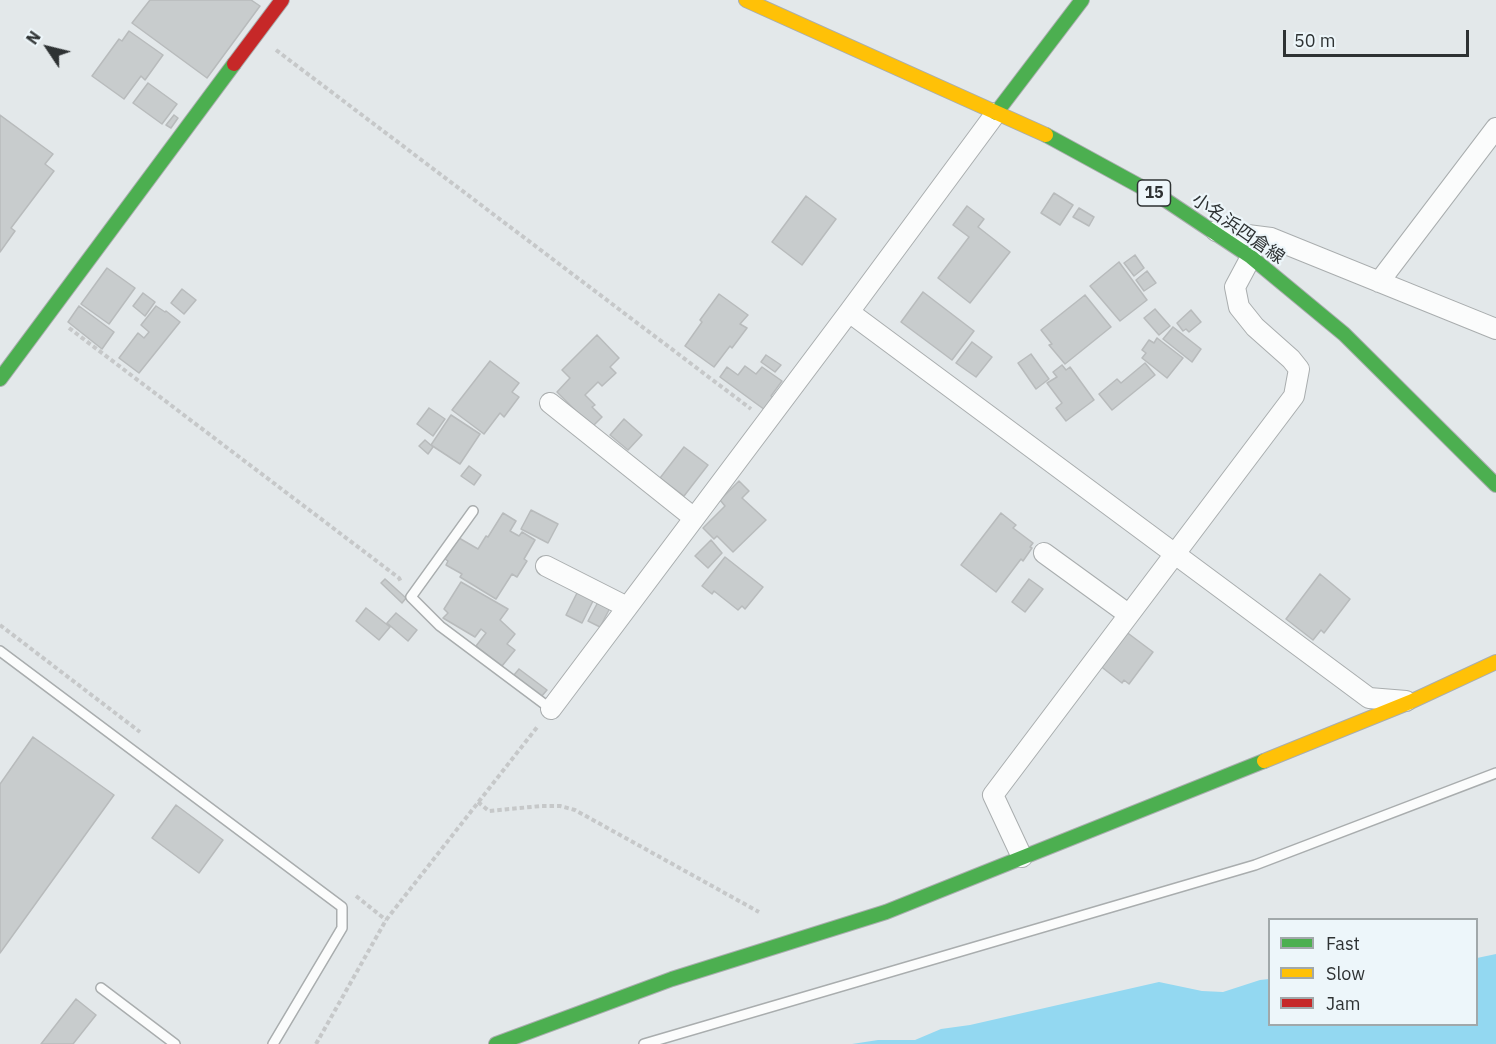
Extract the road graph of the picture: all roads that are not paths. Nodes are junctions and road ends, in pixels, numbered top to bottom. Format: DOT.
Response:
graph roads {
  1 [pos="282,0"];
  2 [pos="746,0"];
  3 [pos="1082,0"];
  4 [pos="996,112"];
  5 [pos="1496,128"];
  6 [pos="1211,230"];
  7 [pos="1251,257"];
  8 [pos="1379,282"];
  9 [pos="849,312"];
  10 [pos="1496,329"];
  11 [pos="0,379"];
  12 [pos="550,403"];
  13 [pos="1496,484"];
  14 [pos="473,511"];
  15 [pos="694,518"];
  16 [pos="1044,553"];
  17 [pos="1174,553"];
  18 [pos="546,566"];
  19 [pos="627,607"];
  20 [pos="1128,614"];
  21 [pos="0,651"];
  22 [pos="1496,662"];
  23 [pos="1410,702"];
  24 [pos="551,710"];
  25 [pos="1496,773"];
  26 [pos="1022,857"];
  27 [pos="101,988"];
  28 [pos="174,1044"];
  29 [pos="273,1044"];
  30 [pos="496,1044"];
  31 [pos="644,1044"];
  1 -- 11 [label="street"];
  2 -- 4 [label="street, 小名浜四倉線 / 15"];
  3 -- 4 [label="street"];
  4 -- 6 [label="street, 小名浜四倉線 / 15"];
  4 -- 9 [label="street"];
  5 -- 8 [label="street"];
  6 -- 7 [label="street, 小名浜四倉線 / 15"];
  6 -- 8 [label="street"];
  7 -- 13 [label="street, 小名浜四倉線 / 15"];
  7 -- 17 [label="street"];
  8 -- 10 [label="street"];
  9 -- 15 [label="street"];
  9 -- 17 [label="street"];
  12 -- 15 [label="street"];
  14 -- 24 [label="lane"];
  15 -- 19 [label="street"];
  16 -- 20 [label="street"];
  17 -- 20 [label="street"];
  17 -- 23 [label="street"];
  18 -- 19 [label="street"];
  19 -- 24 [label="street"];
  20 -- 26 [label="street"];
  21 -- 29 [label="lane"];
  22 -- 23 [label="street"];
  23 -- 26 [label="street"];
  25 -- 31 [label="lane"];
  26 -- 30 [label="street"];
  27 -- 28 [label="lane"];
}
